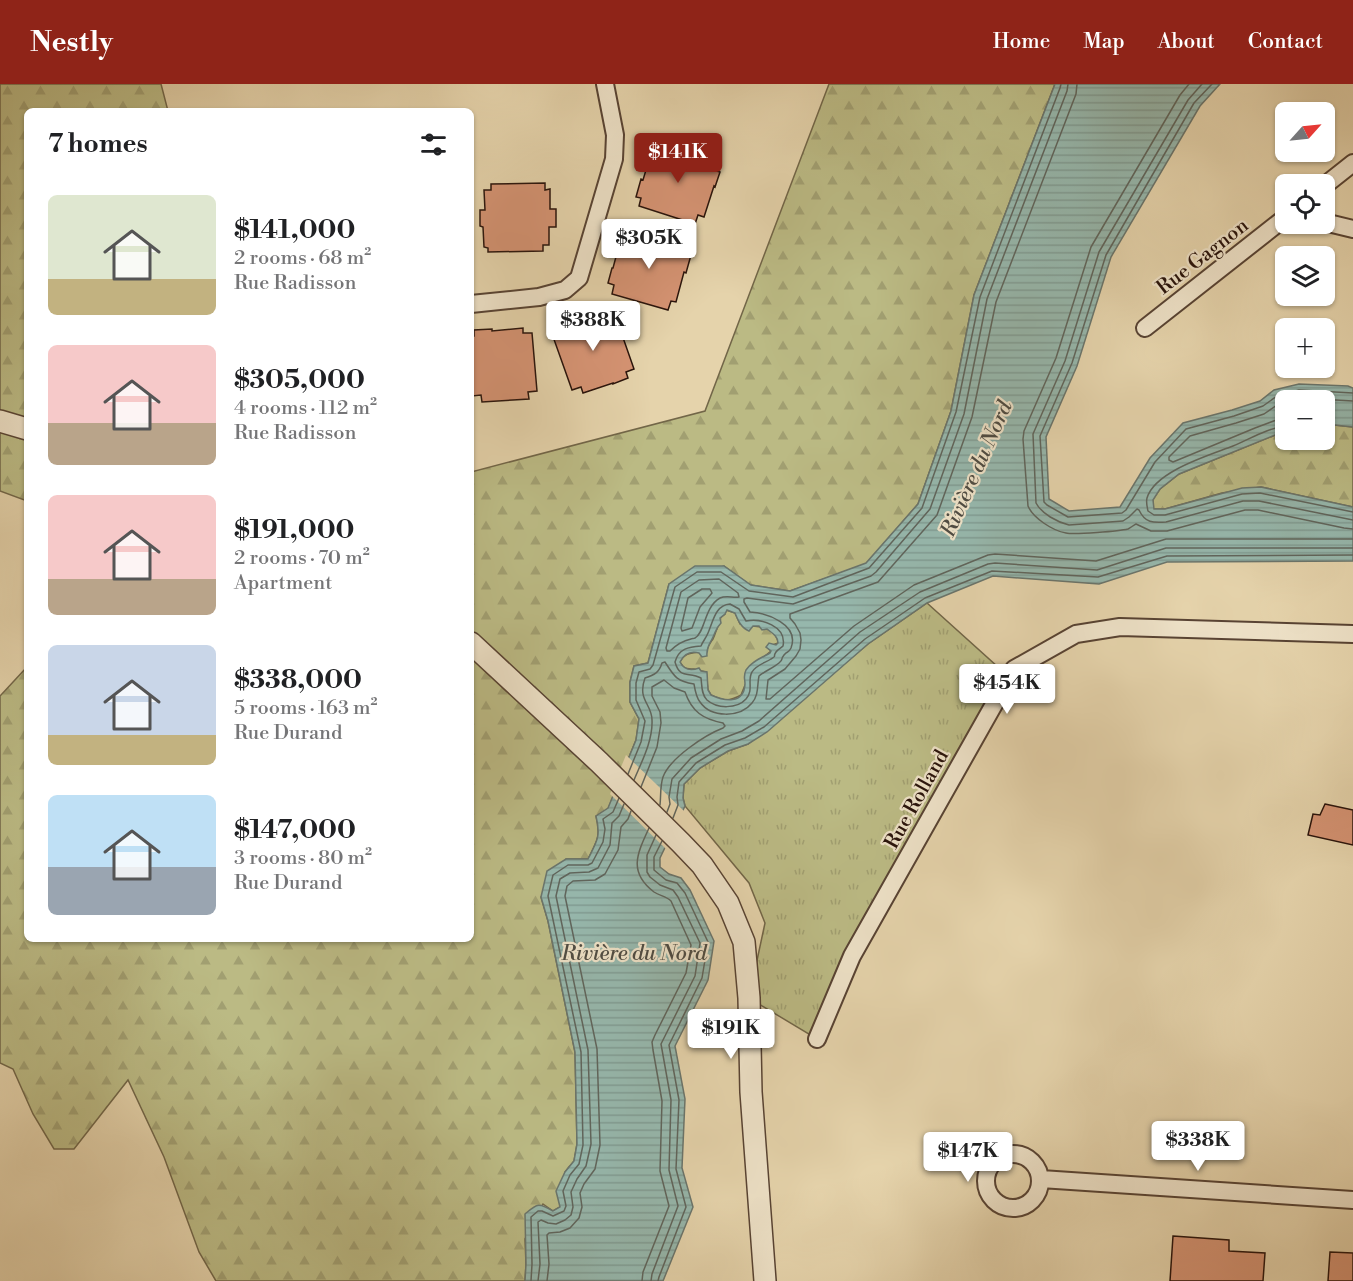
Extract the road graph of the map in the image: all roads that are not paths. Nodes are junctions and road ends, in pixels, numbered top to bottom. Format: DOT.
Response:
graph roads {
  1 [pos="605,84"];
  2 [pos="1353,163"];
  3 [pos="1335,177"];
  4 [pos="1335,225"];
  5 [pos="1275,226"];
  6 [pos="1353,229"];
  7 [pos="474,304"];
  8 [pos="1145,328"];
  9 [pos="0,421"];
  10 [pos="24,428"];
  11 [pos="1353,634"];
  12 [pos="474,646"];
  13 [pos="818,1039"];
  14 [pos="1041,1179"];
  15 [pos="1353,1200"];
  16 [pos="765,1281"];
  1 -- 7 [label="street"];
  2 -- 3 [label="street"];
  4 -- 6 [label="street"];
  5 -- 8 [label="street, Rue Gagnon"];
  9 -- 10 [label="street"];
  11 -- 13 [label="street, Rue Rolland"];
  12 -- 16 [label="street"];
  14 -- 15 [label="street"];
}
